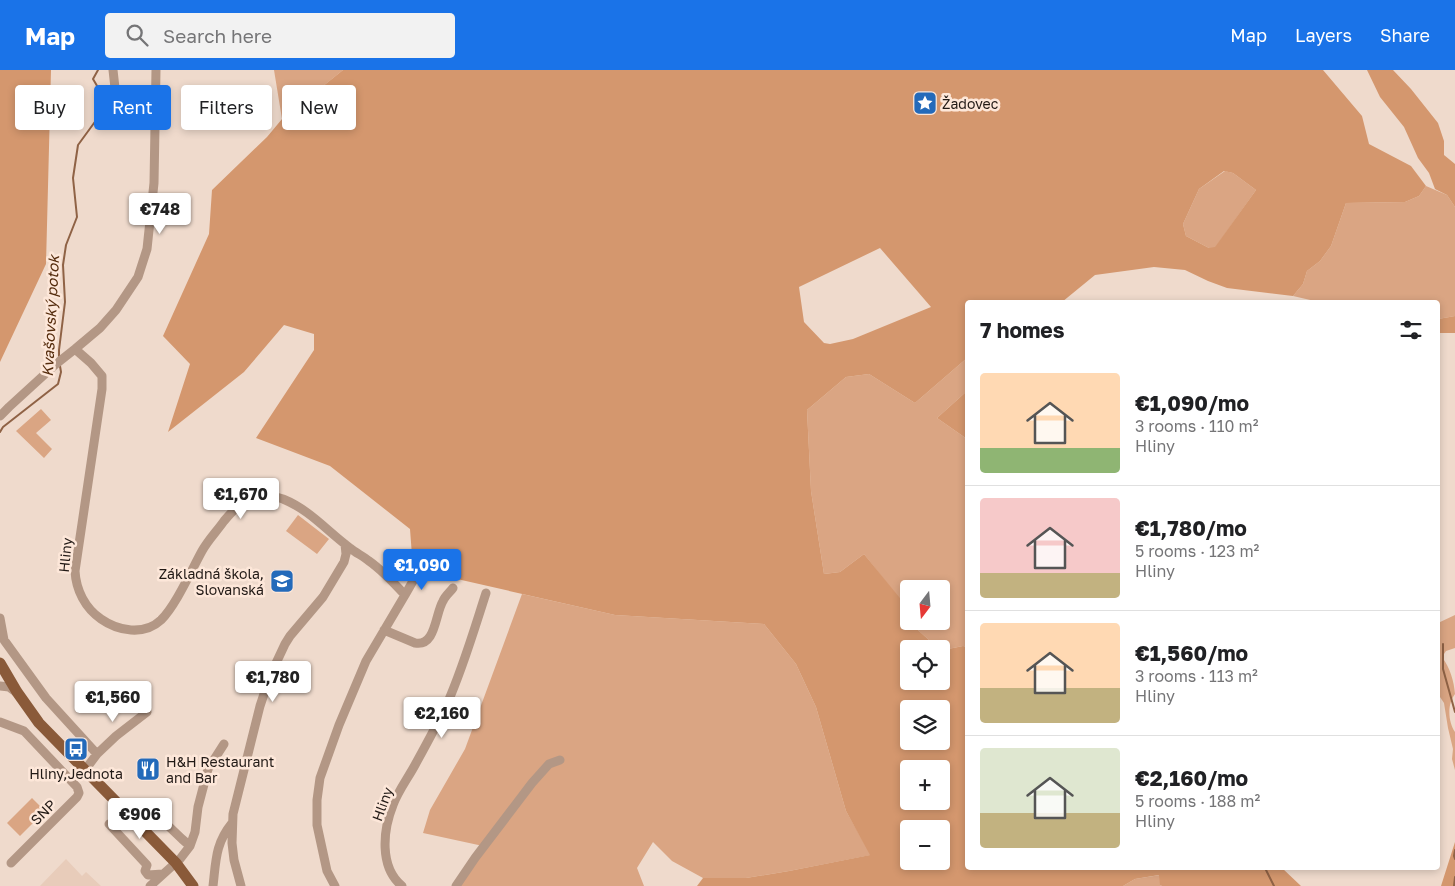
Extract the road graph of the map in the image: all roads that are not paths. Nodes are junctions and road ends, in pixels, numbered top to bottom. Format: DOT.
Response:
graph roads {
  1 [pos="113,70"];
  2 [pos="156,70"];
  3 [pos="115,85"];
  4 [pos="156,85"];
  5 [pos="155,130"];
  6 [pos="75,349"];
  7 [pos="0,416"];
  8 [pos="345,544"];
  9 [pos="414,576"];
  10 [pos="453,588"];
  11 [pos="486,593"];
  12 [pos="405,595"];
  13 [pos="0,618"];
  14 [pos="384,630"];
  15 [pos="0,663"];
  16 [pos="0,686"];
  17 [pos="17,692"];
  18 [pos="147,712"];
  19 [pos="0,722"];
  20 [pos="224,744"];
  21 [pos="97,754"];
  22 [pos="560,760"];
  23 [pos="85,770"];
  24 [pos="160,818"];
  25 [pos="232,823"];
  26 [pos="110,824"];
  27 [pos="190,846"];
  28 [pos="11,863"];
  29 [pos="176,863"];
  30 [pos="163,874"];
  31 [pos="150,886"];
  32 [pos="193,886"];
  33 [pos="213,886"];
  34 [pos="240,886"];
  35 [pos="335,886"];
  36 [pos="402,886"];
  37 [pos="456,886"];
  1 -- 3 [label="street"];
  2 -- 4 [label="street"];
  5 -- 6 [label="street"];
  6 -- 7 [label="street"];
  6 -- 8 [label="street, Hliny"];
  8 -- 12 [label="street, Hliny"];
  8 -- 25 [label="street"];
  9 -- 12 [label="street"];
  10 -- 14 [label="street"];
  11 -- 36 [label="street, Hliny"];
  12 -- 14 [label="street"];
  13 -- 21 [label="street"];
  14 -- 35 [label="street"];
  15 -- 17 [label="main road"];
  16 -- 17 [label="street"];
  17 -- 23 [label="main road"];
  18 -- 21 [label="street"];
  19 -- 28 [label="street, SNP"];
  20 -- 27 [label="street"];
  21 -- 23 [label="street"];
  22 -- 37 [label="street"];
  23 -- 29 [label="main road"];
  24 -- 27 [label="street"];
  25 -- 33 [label="street"];
  25 -- 34 [label="street"];
  26 -- 30 [label="street"];
  27 -- 29 [label="street"];
  29 -- 30 [label="street"];
  29 -- 32 [label="main road"];
  30 -- 31 [label="street"];
}
